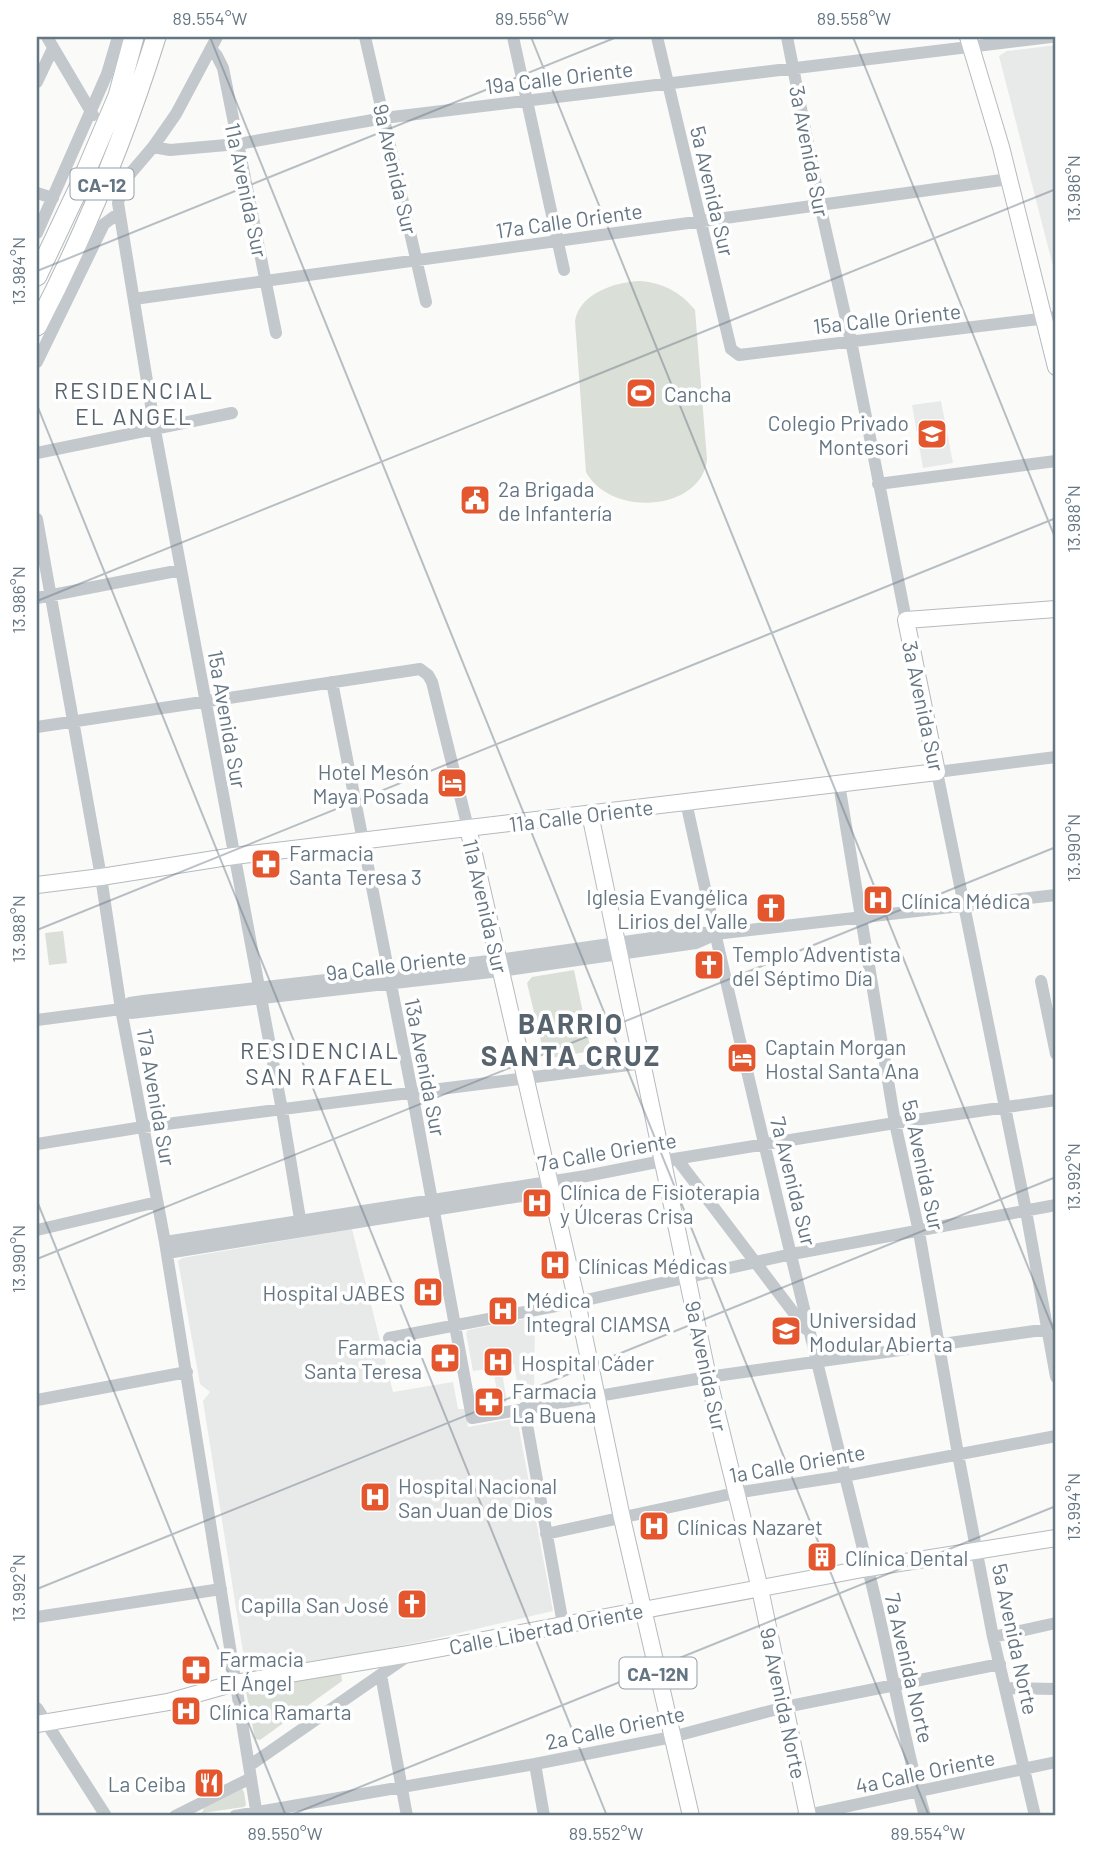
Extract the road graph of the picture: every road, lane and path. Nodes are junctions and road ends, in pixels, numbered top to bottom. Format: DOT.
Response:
graph roads {
  1 [pos="118,37"];
  2 [pos="134,37"];
  3 [pos="156,37"];
  4 [pos="217,37"];
  5 [pos="365,37"];
  6 [pos="513,37"];
  7 [pos="657,37"];
  8 [pos="788,37"];
  9 [pos="1051,37"];
  10 [pos="50,42"];
  11 [pos="970,42"];
  12 [pos="211,49"];
  13 [pos="794,68"];
  14 [pos="37,82"];
  15 [pos="668,83"];
  16 [pos="527,101"];
  17 [pos="90,111"];
  18 [pos="384,118"];
  19 [pos="111,136"];
  20 [pos="238,144"];
  21 [pos="153,147"];
  22 [pos="1009,179"];
  23 [pos="37,193"];
  24 [pos="53,198"];
  25 [pos="820,205"];
  26 [pos="119,213"];
  27 [pos="700,222"];
  28 [pos="37,233"];
  29 [pos="558,241"];
  30 [pos="417,260"];
  31 [pos="564,270"];
  32 [pos="37,276"];
  33 [pos="266,281"];
  34 [pos="134,299"];
  35 [pos="426,302"];
  36 [pos="1050,318"];
  37 [pos="37,326"];
  38 [pos="276,333"];
  39 [pos="851,341"];
  40 [pos="734,354"];
  41 [pos="37,362"];
  42 [pos="1056,367"];
  43 [pos="232,413"];
  44 [pos="155,430"];
  45 [pos="37,453"];
  46 [pos="1056,461"];
  47 [pos="878,484"];
  48 [pos="37,519"];
  49 [pos="181,570"];
  50 [pos="51,595"];
  51 [pos="37,598"];
  52 [pos="1056,609"];
  53 [pos="906,620"];
  54 [pos="332,681"];
  55 [pos="205,701"];
  56 [pos="73,722"];
  57 [pos="37,727"];
  58 [pos="1056,757"];
  59 [pos="937,772"];
  60 [pos="839,784"];
  61 [pos="686,802"];
  62 [pos="590,814"];
  63 [pos="468,828"];
  64 [pos="362,841"];
  65 [pos="234,856"];
  66 [pos="101,877"];
  67 [pos="38,885"];
  68 [pos="1056,895"];
  69 [pos="965,907"];
  70 [pos="860,919"];
  71 [pos="715,934"];
  72 [pos="619,949"];
  73 [pos="499,966"];
  74 [pos="388,977"];
  75 [pos="1041,981"];
  76 [pos="260,994"];
  77 [pos="121,1009"];
  78 [pos="37,1020"];
  79 [pos="1056,1054"];
  80 [pos="644,1063"];
  81 [pos="525,1077"];
  82 [pos="412,1092"];
  83 [pos="1056,1100"];
  84 [pos="1004,1107"];
  85 [pos="282,1110"];
  86 [pos="895,1123"];
  87 [pos="143,1127"];
  88 [pos="37,1144"];
  89 [pos="765,1145"];
  90 [pos="670,1160"];
  91 [pos="550,1186"];
  92 [pos="157,1202"];
  93 [pos="432,1205"];
  94 [pos="1056,1205"];
  95 [pos="1026,1211"];
  96 [pos="301,1226"];
  97 [pos="37,1230"];
  98 [pos="919,1232"];
  99 [pos="166,1247"];
  100 [pos="792,1254"];
  101 [pos="754,1262"];
  102 [pos="687,1277"];
  103 [pos="577,1302"];
  104 [pos="456,1325"];
  105 [pos="1053,1328"];
  106 [pos="809,1332"];
  107 [pos="389,1338"];
  108 [pos="937,1345"];
  109 [pos="817,1362"];
  110 [pos="187,1372"];
  111 [pos="708,1377"];
  112 [pos="1056,1377"];
  113 [pos="598,1396"];
  114 [pos="37,1399"];
  115 [pos="524,1408"];
  116 [pos="1056,1436"];
  117 [pos="958,1454"];
  118 [pos="844,1476"];
  119 [pos="735,1493"];
  120 [pos="622,1518"];
  121 [pos="546,1534"];
  122 [pos="1056,1538"];
  123 [pos="977,1552"];
  124 [pos="868,1568"];
  125 [pos="221,1589"];
  126 [pos="760,1589"];
  127 [pos="643,1609"];
  128 [pos="37,1617"];
  129 [pos="1056,1623"];
  130 [pos="563,1624"];
  131 [pos="993,1637"];
  132 [pos="409,1654"];
  133 [pos="1000,1664"];
  134 [pos="381,1675"];
  135 [pos="235,1683"];
  136 [pos="896,1685"];
  137 [pos="1006,1688"];
  138 [pos="1056,1689"];
  139 [pos="785,1707"];
  140 [pos="37,1708"];
  141 [pos="41,1723"];
  142 [pos="672,1737"];
  143 [pos="1056,1762"];
  144 [pos="535,1764"];
  145 [pos="1025,1769"];
  146 [pos="250,1772"];
  147 [pos="401,1787"];
  148 [pos="918,1792"];
  149 [pos="257,1814"];
  150 [pos="106,1816"];
  151 [pos="175,1816"];
  152 [pos="235,1816"];
  153 [pos="407,1816"];
  154 [pos="544,1816"];
  155 [pos="691,1816"];
  156 [pos="805,1816"];
  157 [pos="925,1816"];
  158 [pos="1035,1816"];
  1 -- 17 [label="street"];
  2 -- 19 [label="highway, CA-12"];
  3 -- 19 [label="highway, CA-12"];
  4 -- 12 [label="street"];
  5 -- 18 [label="street, 9a Avenida Sur"];
  6 -- 16 [label="street"];
  7 -- 15 [label="street, 5a Avenida Sur"];
  8 -- 13 [label="street, 3a Avenida Sur"];
  9 -- 11 [label="street, 19a Calle Oriente"];
  10 -- 14 [label="street"];
  10 -- 17 [label="street"];
  11 -- 13 [label="street, 19a Calle Oriente"];
  11 -- 22 [label="main road"];
  12 -- 20 [label="street, 11a Avenida Sur"];
  12 -- 21 [label="street"];
  13 -- 15 [label="street, 19a Calle Oriente"];
  13 -- 25 [label="street, 3a Avenida Sur"];
  15 -- 16 [label="street, 19a Calle Oriente"];
  15 -- 27 [label="street, 5a Avenida Sur"];
  16 -- 18 [label="street, 19a Calle Oriente"];
  16 -- 29 [label="street"];
  17 -- 19 [label="street"];
  17 -- 24 [label="street"];
  18 -- 20 [label="street, 19a Calle Oriente"];
  18 -- 30 [label="street, 9a Avenida Sur"];
  19 -- 32 [label="highway, CA-12"];
  19 -- 37 [label="highway, CA-12"];
  20 -- 21 [label="street, 19a Calle Oriente"];
  20 -- 33 [label="street, 11a Avenida Sur"];
  21 -- 26 [label="street"];
  22 -- 25 [label="street, 17a Calle Oriente"];
  22 -- 36 [label="main road"];
  23 -- 24 [label="street"];
  24 -- 28 [label="street"];
  25 -- 27 [label="street, 17a Calle Oriente"];
  25 -- 39 [label="street, 3a Avenida Sur"];
  26 -- 34 [label="street, 15a Avenida Sur"];
  26 -- 41 [label="street"];
  27 -- 29 [label="street, 17a Calle Oriente"];
  27 -- 40 [label="street, 5a Avenida Sur"];
  29 -- 30 [label="street, 17a Calle Oriente"];
  29 -- 31 [label="street"];
  30 -- 33 [label="street, 17a Calle Oriente"];
  30 -- 35 [label="street, 9a Avenida Sur"];
  33 -- 34 [label="street, 17a Calle Oriente"];
  33 -- 38 [label="street, 11a Avenida Sur"];
  34 -- 44 [label="street, 15a Avenida Sur"];
  36 -- 39 [label="street, 15a Calle Oriente"];
  36 -- 42 [label="main road"];
  39 -- 40 [label="street, 15a Calle Oriente"];
  39 -- 47 [label="street, 3a Avenida Sur"];
  43 -- 44 [label="street"];
  44 -- 45 [label="street"];
  44 -- 49 [label="street, 15a Avenida Sur"];
  46 -- 47 [label="street"];
  47 -- 53 [label="street, 3a Avenida Sur"];
  48 -- 50 [label="street, 17a Avenida Sur"];
  49 -- 50 [label="street"];
  49 -- 55 [label="street, 15a Avenida Sur"];
  50 -- 51 [label="street"];
  50 -- 56 [label="street, 17a Avenida Sur"];
  52 -- 53 [label="main road"];
  53 -- 59 [label="main road, 3a Avenida Sur"];
  54 -- 55 [label="street"];
  54 -- 63 [label="street, 11a Avenida Sur"];
  54 -- 64 [label="street, 13a Avenida Sur"];
  55 -- 56 [label="street"];
  55 -- 65 [label="street, 15a Avenida Sur"];
  56 -- 57 [label="street"];
  56 -- 66 [label="street, 17a Avenida Sur"];
  58 -- 59 [label="street"];
  59 -- 60 [label="main road, 11a Calle Oriente"];
  59 -- 69 [label="street, 3a Avenida Sur"];
  60 -- 61 [label="main road, 11a Calle Oriente"];
  60 -- 70 [label="street, 5a Avenida Sur"];
  61 -- 62 [label="main road, 11a Calle Oriente"];
  61 -- 71 [label="street, 7a Avenida Sur"];
  62 -- 63 [label="main road, 11a Calle Oriente"];
  62 -- 72 [label="main road, 9a Avenida Sur"];
  63 -- 64 [label="main road, 11a Calle Oriente"];
  63 -- 73 [label="main road, 11a Avenida Sur"];
  64 -- 65 [label="main road, 11a Calle Oriente"];
  64 -- 74 [label="street, 13a Avenida Sur"];
  65 -- 66 [label="main road, 11a Calle Oriente"];
  65 -- 76 [label="street, 15a Avenida Sur"];
  66 -- 67 [label="main road, 11a Calle Oriente"];
  66 -- 77 [label="street, 17a Avenida Sur"];
  68 -- 69 [label="street, 9a Calle Oriente"];
  69 -- 70 [label="street, 9a Calle Oriente"];
  69 -- 84 [label="street, 3a Avenida Sur"];
  70 -- 71 [label="street, 9a Calle Oriente"];
  70 -- 86 [label="street, 5a Avenida Sur"];
  71 -- 72 [label="street, 9a Calle Oriente"];
  71 -- 89 [label="street, 7a Avenida Sur"];
  72 -- 73 [label="street, 9a Calle Oriente"];
  72 -- 80 [label="main road, 9a Avenida Sur"];
  73 -- 74 [label="street, 9a Calle Oriente"];
  73 -- 81 [label="main road, 11a Avenida Sur"];
  74 -- 76 [label="street, 9a Calle Oriente"];
  74 -- 82 [label="street, 13a Avenida Sur"];
  75 -- 79 [label="street"];
  76 -- 77 [label="street, 9a Calle Oriente"];
  76 -- 85 [label="street, 15a Avenida Sur"];
  77 -- 78 [label="street, 9a Calle Oriente"];
  77 -- 87 [label="street, 17a Avenida Sur"];
  80 -- 81 [label="street"];
  80 -- 90 [label="main road, 9a Avenida Sur"];
  81 -- 82 [label="street"];
  81 -- 91 [label="main road, 11a Avenida Sur"];
  82 -- 85 [label="street"];
  82 -- 93 [label="street, 13a Avenida Sur"];
  83 -- 84 [label="street, 7a Calle Oriente"];
  84 -- 86 [label="street, 7a Calle Oriente"];
  84 -- 95 [label="street, 3a Avenida Sur"];
  85 -- 87 [label="street"];
  85 -- 96 [label="street, 15a Avenida Sur"];
  86 -- 89 [label="street, 7a Calle Oriente"];
  86 -- 98 [label="street, 5a Avenida Sur"];
  87 -- 88 [label="street"];
  87 -- 92 [label="street, 17a Avenida Sur"];
  89 -- 90 [label="street, 7a Calle Oriente"];
  89 -- 100 [label="street, 7a Avenida Sur"];
  90 -- 91 [label="street, 7a Calle Oriente"];
  90 -- 101 [label="street"];
  90 -- 102 [label="main road, 9a Avenida Sur"];
  91 -- 93 [label="street, 7a Calle Oriente"];
  91 -- 103 [label="main road, 11a Avenida Sur"];
  92 -- 97 [label="street"];
  92 -- 99 [label="street, 17a Avenida Sur"];
  93 -- 96 [label="street, 7a Calle Oriente"];
  93 -- 104 [label="street, 13a Avenida Sur"];
  94 -- 95 [label="street"];
  95 -- 98 [label="street"];
  95 -- 105 [label="street, 3a Avenida Sur"];
  96 -- 99 [label="street, 7a Calle Oriente"];
  98 -- 100 [label="street"];
  98 -- 108 [label="street, 5a Avenida Sur"];
  99 -- 110 [label="street, 17a Avenida Sur"];
  100 -- 101 [label="street"];
  100 -- 106 [label="street, 7a Avenida Sur"];
  101 -- 102 [label="street"];
  101 -- 106 [label="street"];
  102 -- 103 [label="street"];
  102 -- 111 [label="main road, 9a Avenida Sur"];
  103 -- 104 [label="street"];
  103 -- 113 [label="main road, 11a Avenida Sur"];
  104 -- 107 [label="street"];
  104 -- 115 [label="street, 13a Avenida Sur"];
  105 -- 108 [label="street"];
  105 -- 112 [label="street, 3a Avenida Sur"];
  106 -- 109 [label="street, 7a Avenida Sur"];
  108 -- 109 [label="street"];
  108 -- 117 [label="street, 5a Avenida Sur"];
  109 -- 111 [label="street"];
  109 -- 118 [label="street, 7a Avenida Sur"];
  110 -- 114 [label="street"];
  110 -- 125 [label="street, 17a Avenida Sur"];
  111 -- 113 [label="street"];
  111 -- 119 [label="main road, 9a Avenida Sur"];
  113 -- 115 [label="street"];
  113 -- 120 [label="main road, 11a Avenida Sur"];
  115 -- 121 [label="street"];
  116 -- 117 [label="street, 1a Calle Oriente"];
  117 -- 118 [label="street, 1a Calle Oriente"];
  117 -- 123 [label="street, 5a Avenida Sur"];
  118 -- 119 [label="street, 1a Calle Oriente"];
  118 -- 124 [label="street, 7a Avenida Sur"];
  119 -- 120 [label="street, 1a Calle Oriente"];
  119 -- 126 [label="main road, 9a Avenida Sur"];
  120 -- 121 [label="street, 1a Calle Oriente"];
  120 -- 127 [label="main road, 11a Avenida Sur"];
  121 -- 130 [label="street"];
  122 -- 123 [label="main road, Calle Libertad Oriente"];
  123 -- 124 [label="main road, Calle Libertad Oriente"];
  123 -- 131 [label="street, 5a Avenida Norte"];
  124 -- 126 [label="main road, Calle Libertad Oriente"];
  124 -- 136 [label="street, 7a Avenida Norte"];
  125 -- 128 [label="street"];
  125 -- 135 [label="street, 17a Avenida Sur"];
  126 -- 127 [label="main road, Calle Libertad Oriente"];
  126 -- 139 [label="main road, 9a Avenida Norte"];
  127 -- 130 [label="main road, Calle Libertad Oriente"];
  127 -- 142 [label="main road, CA-12N"];
  129 -- 131 [label="street"];
  130 -- 132 [label="main road, Calle Libertad Oriente"];
  131 -- 133 [label="street, 5a Avenida Norte"];
  132 -- 134 [label="street"];
  132 -- 135 [label="main road, Calle Libertad Oriente"];
  133 -- 136 [label="street, 2a Calle Oriente"];
  133 -- 137 [label="street, 5a Avenida Norte"];
  134 -- 146 [label="street"];
  134 -- 147 [label="street"];
  135 -- 141 [label="main road, Calle Libertad Oriente"];
  135 -- 146 [label="street, 17a Avenida Sur"];
  136 -- 139 [label="street, 2a Calle Oriente"];
  136 -- 148 [label="street, 7a Avenida Norte"];
  137 -- 138 [label="street"];
  137 -- 145 [label="street, 5a Avenida Norte"];
  139 -- 142 [label="street, 2a Calle Oriente"];
  139 -- 156 [label="main road, 9a Avenida Norte"];
  140 -- 141 [label="street"];
  141 -- 150 [label="street"];
  142 -- 144 [label="street, 2a Calle Oriente"];
  142 -- 155 [label="main road"];
  143 -- 145 [label="street, 4a Calle Oriente"];
  144 -- 147 [label="street, 2a Calle Oriente"];
  144 -- 154 [label="street"];
  145 -- 148 [label="street, 4a Calle Oriente"];
  145 -- 158 [label="street, 5a Avenida Norte"];
  146 -- 149 [label="street, 17a Avenida Sur"];
  146 -- 151 [label="street"];
  147 -- 149 [label="street, 2a Calle Oriente"];
  147 -- 153 [label="street"];
  148 -- 156 [label="street, 4a Calle Oriente"];
  148 -- 157 [label="street, 7a Avenida Norte"];
  149 -- 152 [label="street, 2a Calle Oriente"];
}
